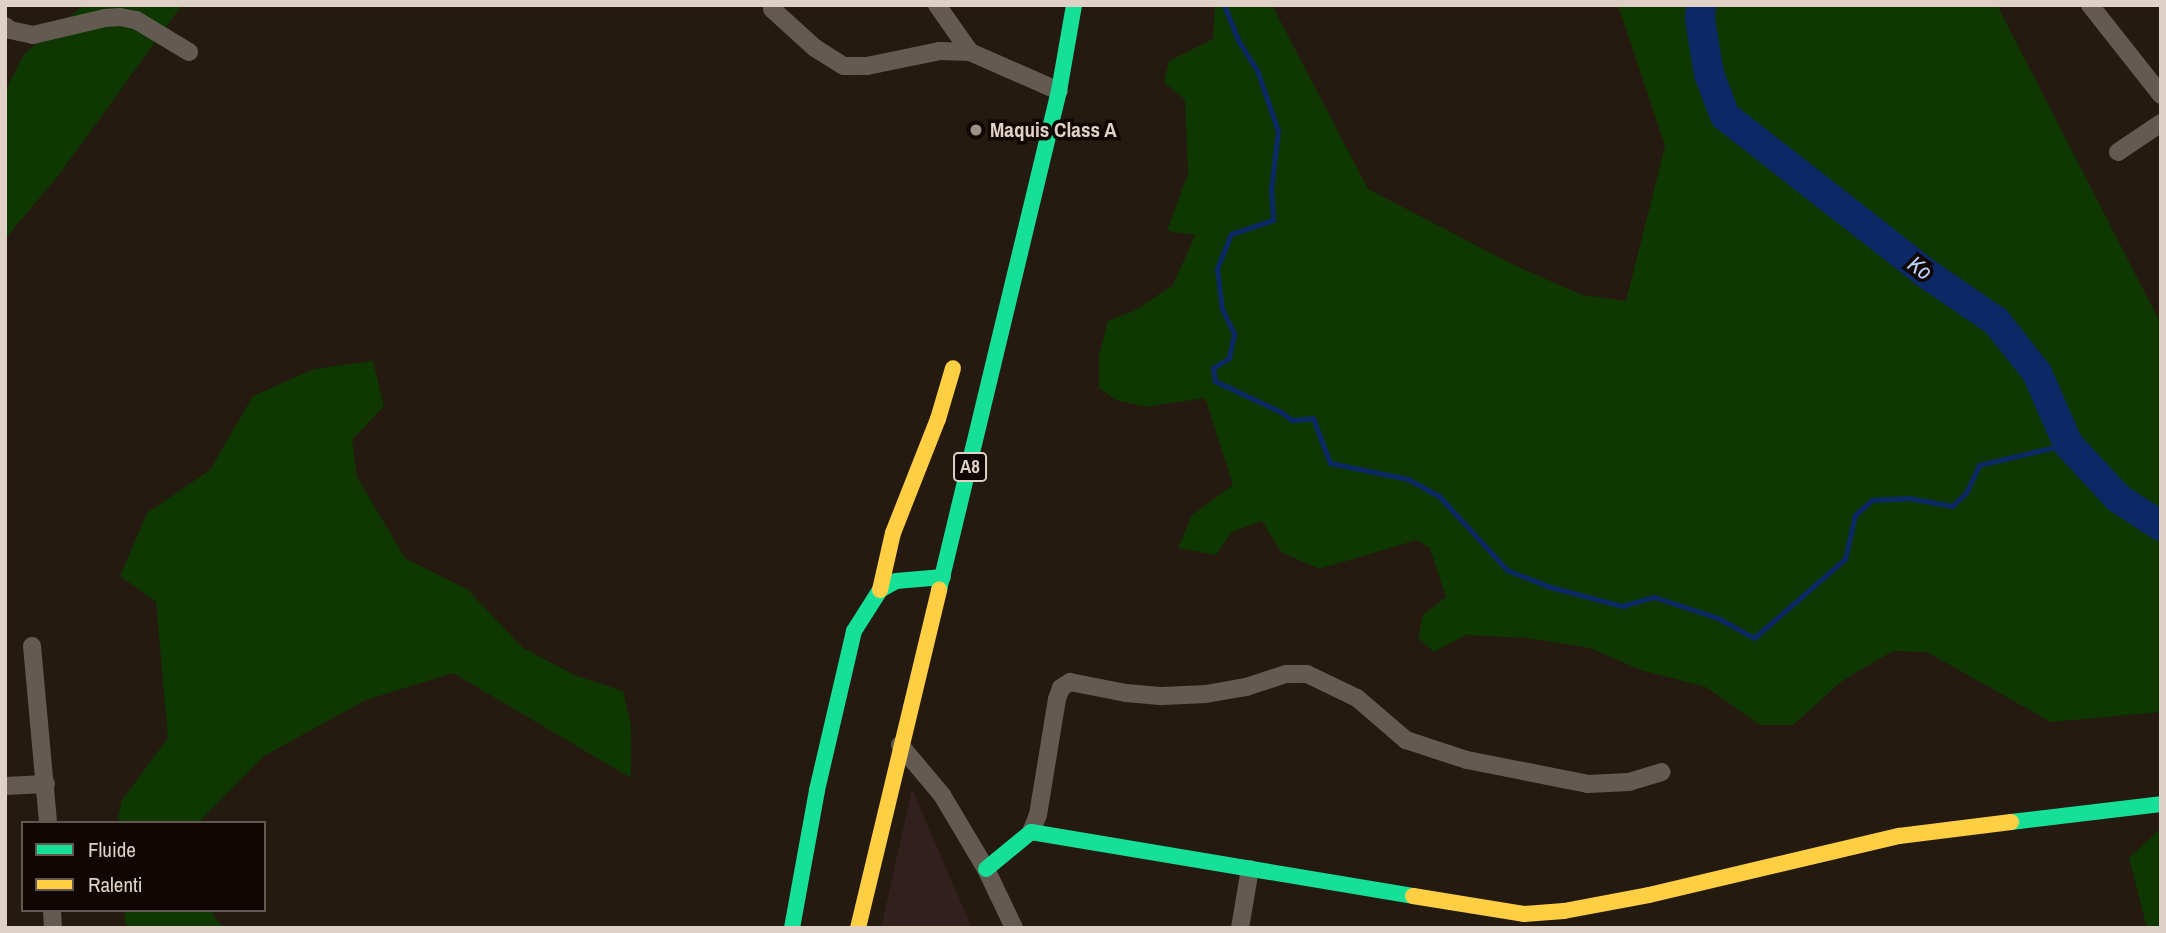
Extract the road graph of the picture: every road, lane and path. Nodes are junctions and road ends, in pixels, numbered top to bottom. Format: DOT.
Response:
graph roads {
  1 [pos="937,5"];
  2 [pos="1074,5"];
  3 [pos="2090,5"];
  4 [pos="772,9"];
  5 [pos="5,26"];
  6 [pos="189,52"];
  7 [pos="970,52"];
  8 [pos="1059,91"];
  9 [pos="2161,95"];
  10 [pos="2161,123"];
  11 [pos="2118,152"];
  12 [pos="953,368"];
  13 [pos="943,577"];
  14 [pos="880,590"];
  15 [pos="32,646"];
  16 [pos="900,745"];
  17 [pos="1661,772"];
  18 [pos="46,784"];
  19 [pos="5,786"];
  20 [pos="2159,808"];
  21 [pos="48,821"];
  22 [pos="1031,832"];
  23 [pos="986,869"];
  24 [pos="1250,869"];
  25 [pos="1523,921"];
  26 [pos="792,928"];
  27 [pos="858,928"];
  28 [pos="1014,928"];
  29 [pos="1240,928"];
  1 -- 7 [label="street"];
  2 -- 8 [label="street, A8"];
  3 -- 9 [label="street"];
  4 -- 7 [label="street"];
  5 -- 6 [label="street"];
  7 -- 8 [label="street"];
  8 -- 13 [label="street, A8"];
  10 -- 11 [label="street"];
  12 -- 14 [label="street"];
  13 -- 14 [label="street"];
  13 -- 16 [label="street, A8"];
  14 -- 26 [label="street"];
  15 -- 18 [label="street"];
  16 -- 23 [label="street"];
  16 -- 27 [label="street, A8"];
  17 -- 22 [label="street"];
  18 -- 19 [label="street"];
  18 -- 21 [label="street"];
  20 -- 25 [label="street"];
  22 -- 23 [label="street"];
  22 -- 24 [label="street"];
  23 -- 28 [label="street"];
  24 -- 25 [label="street"];
  24 -- 29 [label="street"];
}
